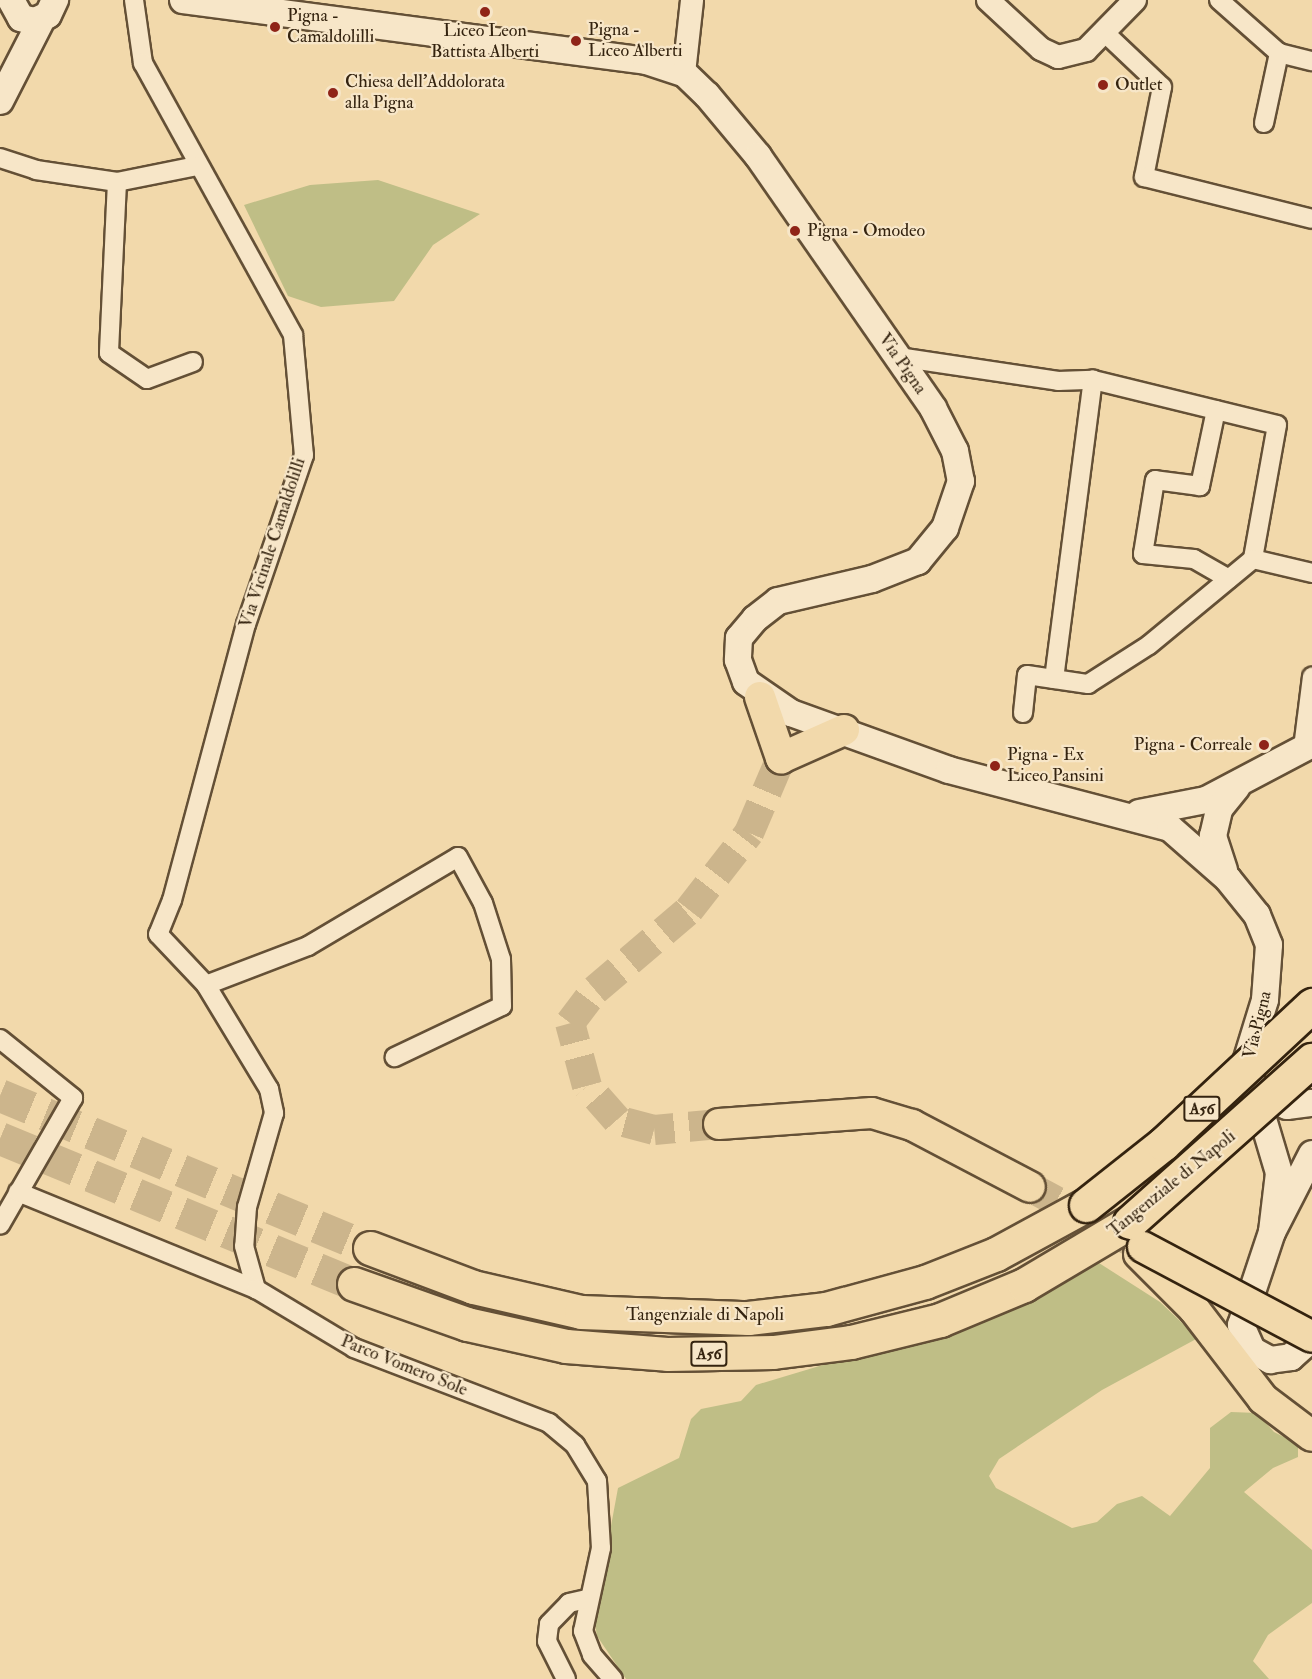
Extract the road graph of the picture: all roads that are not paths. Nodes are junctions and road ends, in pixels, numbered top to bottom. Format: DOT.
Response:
graph roads {
  1 [pos="134,0"];
  2 [pos="692,0"];
  3 [pos="988,0"];
  4 [pos="1134,0"];
  5 [pos="1219,0"];
  6 [pos="188,1"];
  7 [pos="32,6"];
  8 [pos="310,9"];
  9 [pos="1104,32"];
  10 [pos="1279,53"];
  11 [pos="1312,61"];
  12 [pos="684,73"];
  13 [pos="0,101"];
  14 [pos="1264,123"];
  15 [pos="0,158"];
  16 [pos="197,166"];
  17 [pos="117,182"];
  18 [pos="1312,219"];
  19 [pos="898,357"];
  20 [pos="193,362"];
  21 [pos="1093,380"];
  22 [pos="1216,410"];
  23 [pos="1253,559"];
  24 [pos="1312,573"];
  25 [pos="1229,579"];
  26 [pos="1312,676"];
  27 [pos="1054,679"];
  28 [pos="760,696"];
  29 [pos="1023,713"];
  30 [pos="844,730"];
  31 [pos="1308,746"];
  32 [pos="1239,785"];
  33 [pos="1121,813"];
  34 [pos="1228,879"];
  35 [pos="206,985"];
  36 [pos="1312,1005"];
  37 [pos="1,1041"];
  38 [pos="395,1057"];
  39 [pos="1312,1060"];
  40 [pos="1248,1076"];
  41 [pos="1312,1103"];
  42 [pos="718,1124"];
  43 [pos="1312,1154"];
  44 [pos="1030,1187"];
  45 [pos="18,1192"];
  46 [pos="0,1225"];
  47 [pos="1272,1232"];
  48 [pos="1137,1241"];
  49 [pos="416,1243"];
  50 [pos="354,1284"];
  51 [pos="256,1289"];
  52 [pos="694,1294"];
  53 [pos="748,1318"];
  54 [pos="1312,1338"];
  55 [pos="1310,1435"];
  56 [pos="586,1599"];
  57 [pos="566,1679"];
  58 [pos="613,1679"];
  1 -- 16 [label="street, Via Vicinale Camaldolilli"];
  2 -- 12 [label="street"];
  3 -- 9 [label="street"];
  4 -- 9 [label="street"];
  5 -- 10 [label="street"];
  6 -- 8 [label="main road"];
  7 -- 13 [label="main road"];
  8 -- 12 [label="main road"];
  9 -- 18 [label="street"];
  10 -- 11 [label="street"];
  10 -- 14 [label="street"];
  12 -- 19 [label="main road, Via Pigna"];
  15 -- 17 [label="street"];
  16 -- 17 [label="street"];
  16 -- 35 [label="street, Via Vicinale Camaldolilli"];
  17 -- 20 [label="street"];
  19 -- 21 [label="street"];
  19 -- 28 [label="main road, Via Pigna"];
  21 -- 22 [label="street"];
  21 -- 27 [label="street"];
  22 -- 23 [label="street"];
  22 -- 25 [label="street"];
  23 -- 24 [label="street"];
  23 -- 25 [label="street"];
  25 -- 27 [label="street"];
  26 -- 31 [label="street"];
  27 -- 29 [label="street"];
  28 -- 30 [label="main road, Via Pigna"];
  28 -- 30 [label="highway"];
  30 -- 33 [label="main road, Via Pigna"];
  31 -- 32 [label="main road, Via Pigna"];
  32 -- 33 [label="main road, Via Pigna"];
  32 -- 34 [label="main road, Via Pigna"];
  33 -- 34 [label="main road, Via Pigna"];
  34 -- 40 [label="main road, Via Pigna"];
  35 -- 38 [label="street"];
  35 -- 51 [label="street"];
  36 -- 53 [label="highway, Tangenziale di Napoli / A56, bridge"];
  37 -- 45 [label="street"];
  39 -- 48 [label="highway, Tangenziale di Napoli / A56, bridge"];
  40 -- 41 [label="main road, Via Pigna"];
  40 -- 47 [label="main road, Via Pigna"];
  42 -- 44 [label="highway"];
  43 -- 47 [label="main road, Via Pigna"];
  45 -- 46 [label="street"];
  45 -- 51 [label="street, Parco Vomero Sole"];
  47 -- 54 [label="main road, Via Pigna"];
  48 -- 50 [label="highway, Tangenziale di Napoli / A56"];
  48 -- 54 [label="highway, bridge"];
  48 -- 55 [label="highway"];
  49 -- 53 [label="highway, Tangenziale di Napoli / A56"];
  51 -- 56 [label="street, Parco Vomero Sole"];
  52 -- 53 [label="highway"];
  56 -- 57 [label="street"];
  56 -- 58 [label="street, Parco Vomero Sole"];
}
